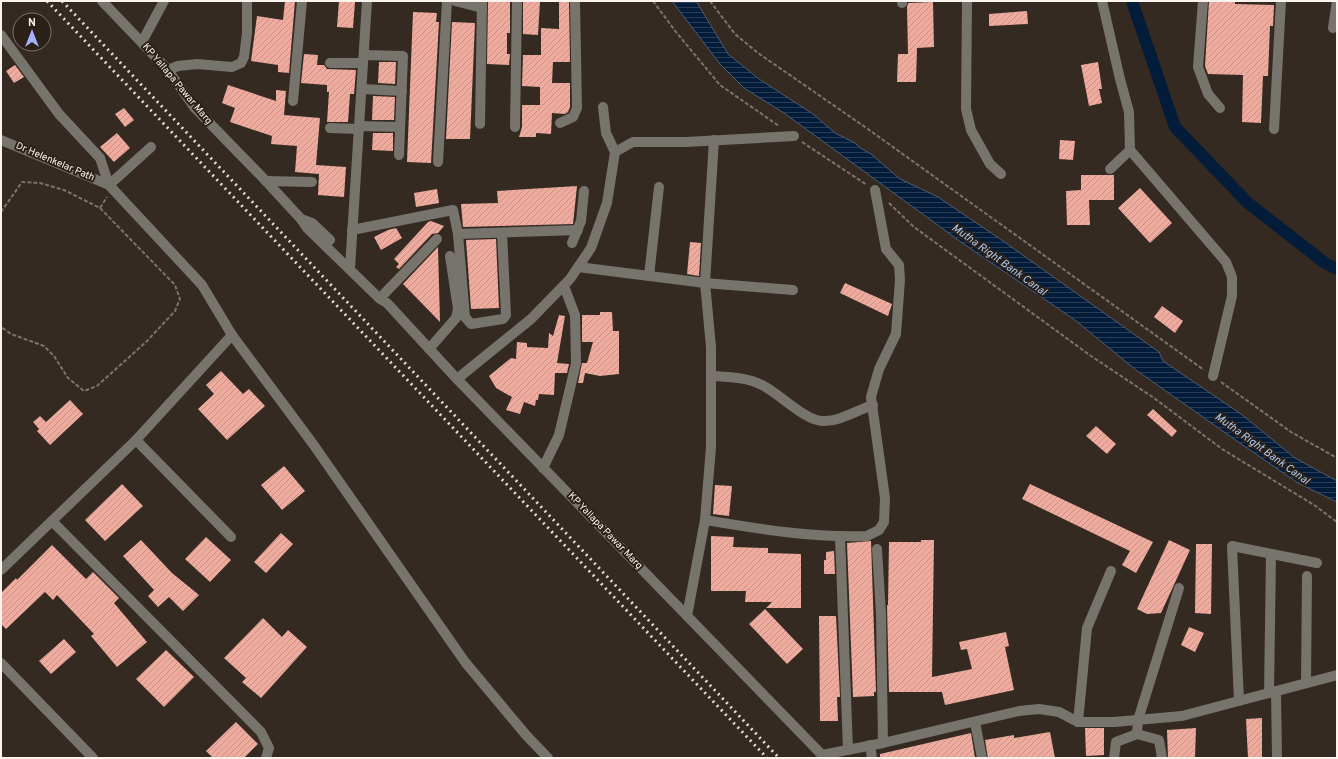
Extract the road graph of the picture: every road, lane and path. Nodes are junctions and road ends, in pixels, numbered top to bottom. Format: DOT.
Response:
graph roads {
  1 [pos="102,1"];
  2 [pos="164,1"];
  3 [pos="247,1"];
  4 [pos="302,1"];
  5 [pos="367,1"];
  6 [pos="447,1"];
  7 [pos="455,1"];
  8 [pos="517,1"];
  9 [pos="575,1"];
  10 [pos="653,1"];
  11 [pos="710,1"];
  12 [pos="967,1"];
  13 [pos="1102,1"];
  14 [pos="1202,1"];
  15 [pos="1281,1"];
  16 [pos="1337,1"];
  17 [pos="482,4"];
  18 [pos="1333,28"];
  19 [pos="2,38"];
  20 [pos="142,42"];
  21 [pos="364,59"];
  22 [pos="330,63"];
  23 [pos="168,70"];
  24 [pos="362,89"];
  25 [pos="402,91"];
  26 [pos="294,101"];
  27 [pos="602,107"];
  28 [pos="1220,108"];
  29 [pos="560,123"];
  30 [pos="480,124"];
  31 [pos="359,127"];
  32 [pos="400,127"];
  33 [pos="515,127"];
  34 [pos="330,128"];
  35 [pos="1274,129"];
  36 [pos="794,136"];
  37 [pos="714,140"];
  38 [pos="1,141"];
  39 [pos="151,147"];
  40 [pos="1130,150"];
  41 [pos="615,152"];
  42 [pos="399,154"];
  43 [pos="438,162"];
  44 [pos="1110,169"];
  45 [pos="1001,174"];
  46 [pos="266,181"];
  47 [pos="312,182"];
  48 [pos="109,185"];
  49 [pos="659,187"];
  50 [pos="875,190"];
  51 [pos="584,191"];
  52 [pos="1,212"];
  53 [pos="352,230"];
  54 [pos="578,230"];
  55 [pos="502,233"];
  56 [pos="458,234"];
  57 [pos="438,239"];
  58 [pos="572,243"];
  59 [pos="450,256"];
  60 [pos="350,264"];
  61 [pos="578,267"];
  62 [pos="649,276"];
  63 [pos="705,283"];
  64 [pos="564,286"];
  65 [pos="793,290"];
  66 [pos="386,298"];
  67 [pos="1,327"];
  68 [pos="232,335"];
  69 [pos="429,349"];
  70 [pos="711,376"];
  71 [pos="1213,376"];
  72 [pos="457,379"];
  73 [pos="872,406"];
  74 [pos="136,440"];
  75 [pos="1337,458"];
  76 [pos="543,468"];
  77 [pos="705,520"];
  78 [pos="52,521"];
  79 [pos="1337,522"];
  80 [pos="840,536"];
  81 [pos="231,537"];
  82 [pos="877,549"];
  83 [pos="1271,554"];
  84 [pos="1317,563"];
  85 [pos="1,570"];
  86 [pos="1111,571"];
  87 [pos="1307,576"];
  88 [pos="1178,588"];
  89 [pos="687,616"];
  90 [pos="1,663"];
  91 [pos="1337,674"];
  92 [pos="1306,683"];
  93 [pos="1273,692"];
  94 [pos="1239,701"];
  95 [pos="1138,720"];
  96 [pos="975,722"];
  97 [pos="1078,722"];
  98 [pos="1137,734"];
  99 [pos="883,743"];
  100 [pos="870,745"];
  101 [pos="848,750"];
  102 [pos="823,756"];
  103 [pos="93,758"];
  104 [pos="266,758"];
  105 [pos="548,758"];
  106 [pos="872,758"];
  107 [pos="982,758"];
  108 [pos="1114,758"];
  109 [pos="1162,758"];
  110 [pos="1277,758"];
  1 -- 20 [label="street, KP Yallapa Pawar Marg"];
  2 -- 20 [label="street"];
  3 -- 23 [label="street"];
  4 -- 26 [label="street"];
  5 -- 21 [label="street"];
  6 -- 43 [label="street"];
  7 -- 17 [label="street"];
  8 -- 33 [label="street"];
  9 -- 29 [label="street"];
  10 -- 36 [label="path"];
  11 -- 71 [label="path"];
  12 -- 45 [label="street"];
  13 -- 40 [label="street"];
  14 -- 28 [label="street"];
  15 -- 35 [label="street"];
  16 -- 18 [label="street"];
  17 -- 30 [label="street"];
  19 -- 48 [label="street"];
  20 -- 23 [label="street, KP Yallapa Pawar Marg"];
  21 -- 22 [label="street"];
  21 -- 24 [label="street"];
  21 -- 25 [label="street"];
  23 -- 46 [label="street, KP Yallapa Pawar Marg"];
  24 -- 25 [label="street"];
  24 -- 31 [label="street"];
  25 -- 32 [label="street"];
  27 -- 41 [label="street"];
  31 -- 32 [label="street"];
  31 -- 34 [label="street"];
  31 -- 53 [label="street"];
  32 -- 42 [label="street"];
  36 -- 37 [label="street"];
  36 -- 50 [label="path"];
  37 -- 41 [label="street"];
  37 -- 63 [label="street"];
  38 -- 48 [label="street, Dr Helenkelar Path"];
  39 -- 48 [label="street"];
  40 -- 44 [label="street"];
  40 -- 71 [label="street"];
  41 -- 61 [label="street"];
  46 -- 47 [label="street"];
  46 -- 60 [label="street, KP Yallapa Pawar Marg"];
  48 -- 68 [label="street"];
  49 -- 62 [label="street"];
  50 -- 73 [label="street"];
  50 -- 79 [label="path"];
  51 -- 54 [label="street"];
  52 -- 67 [label="path"];
  53 -- 56 [label="street"];
  53 -- 60 [label="street"];
  54 -- 55 [label="street"];
  54 -- 58 [label="street"];
  55 -- 56 [label="street"];
  55 -- 56 [label="street"];
  57 -- 66 [label="street"];
  59 -- 69 [label="street"];
  60 -- 66 [label="street, KP Yallapa Pawar Marg"];
  61 -- 62 [label="street"];
  61 -- 64 [label="street"];
  62 -- 63 [label="street"];
  63 -- 65 [label="street"];
  63 -- 70 [label="street"];
  64 -- 72 [label="street"];
  64 -- 76 [label="street"];
  66 -- 69 [label="street, KP Yallapa Pawar Marg"];
  68 -- 74 [label="street"];
  68 -- 105 [label="street"];
  69 -- 72 [label="street, KP Yallapa Pawar Marg"];
  70 -- 73 [label="street"];
  70 -- 77 [label="street"];
  71 -- 75 [label="path"];
  72 -- 76 [label="street, KP Yallapa Pawar Marg"];
  73 -- 80 [label="street"];
  74 -- 78 [label="street"];
  74 -- 81 [label="street"];
  76 -- 89 [label="street, KP Yallapa Pawar Marg"];
  77 -- 80 [label="street"];
  77 -- 89 [label="street"];
  78 -- 85 [label="street"];
  78 -- 104 [label="street"];
  80 -- 101 [label="street"];
  82 -- 99 [label="street"];
  83 -- 84 [label="street"];
  83 -- 93 [label="street"];
  83 -- 94 [label="street"];
  86 -- 97 [label="street"];
  87 -- 92 [label="street"];
  88 -- 95 [label="street"];
  89 -- 102 [label="street, KP Yallapa Pawar Marg"];
  90 -- 103 [label="street"];
  91 -- 92 [label="street"];
  92 -- 93 [label="street"];
  93 -- 94 [label="street"];
  93 -- 110 [label="street"];
  94 -- 95 [label="street"];
  95 -- 97 [label="street"];
  95 -- 98 [label="street"];
  96 -- 97 [label="street"];
  96 -- 99 [label="street"];
  96 -- 107 [label="street"];
  98 -- 108 [label="street"];
  98 -- 109 [label="street"];
  99 -- 100 [label="street"];
  100 -- 101 [label="street"];
  100 -- 106 [label="street"];
  101 -- 102 [label="street"];
}
